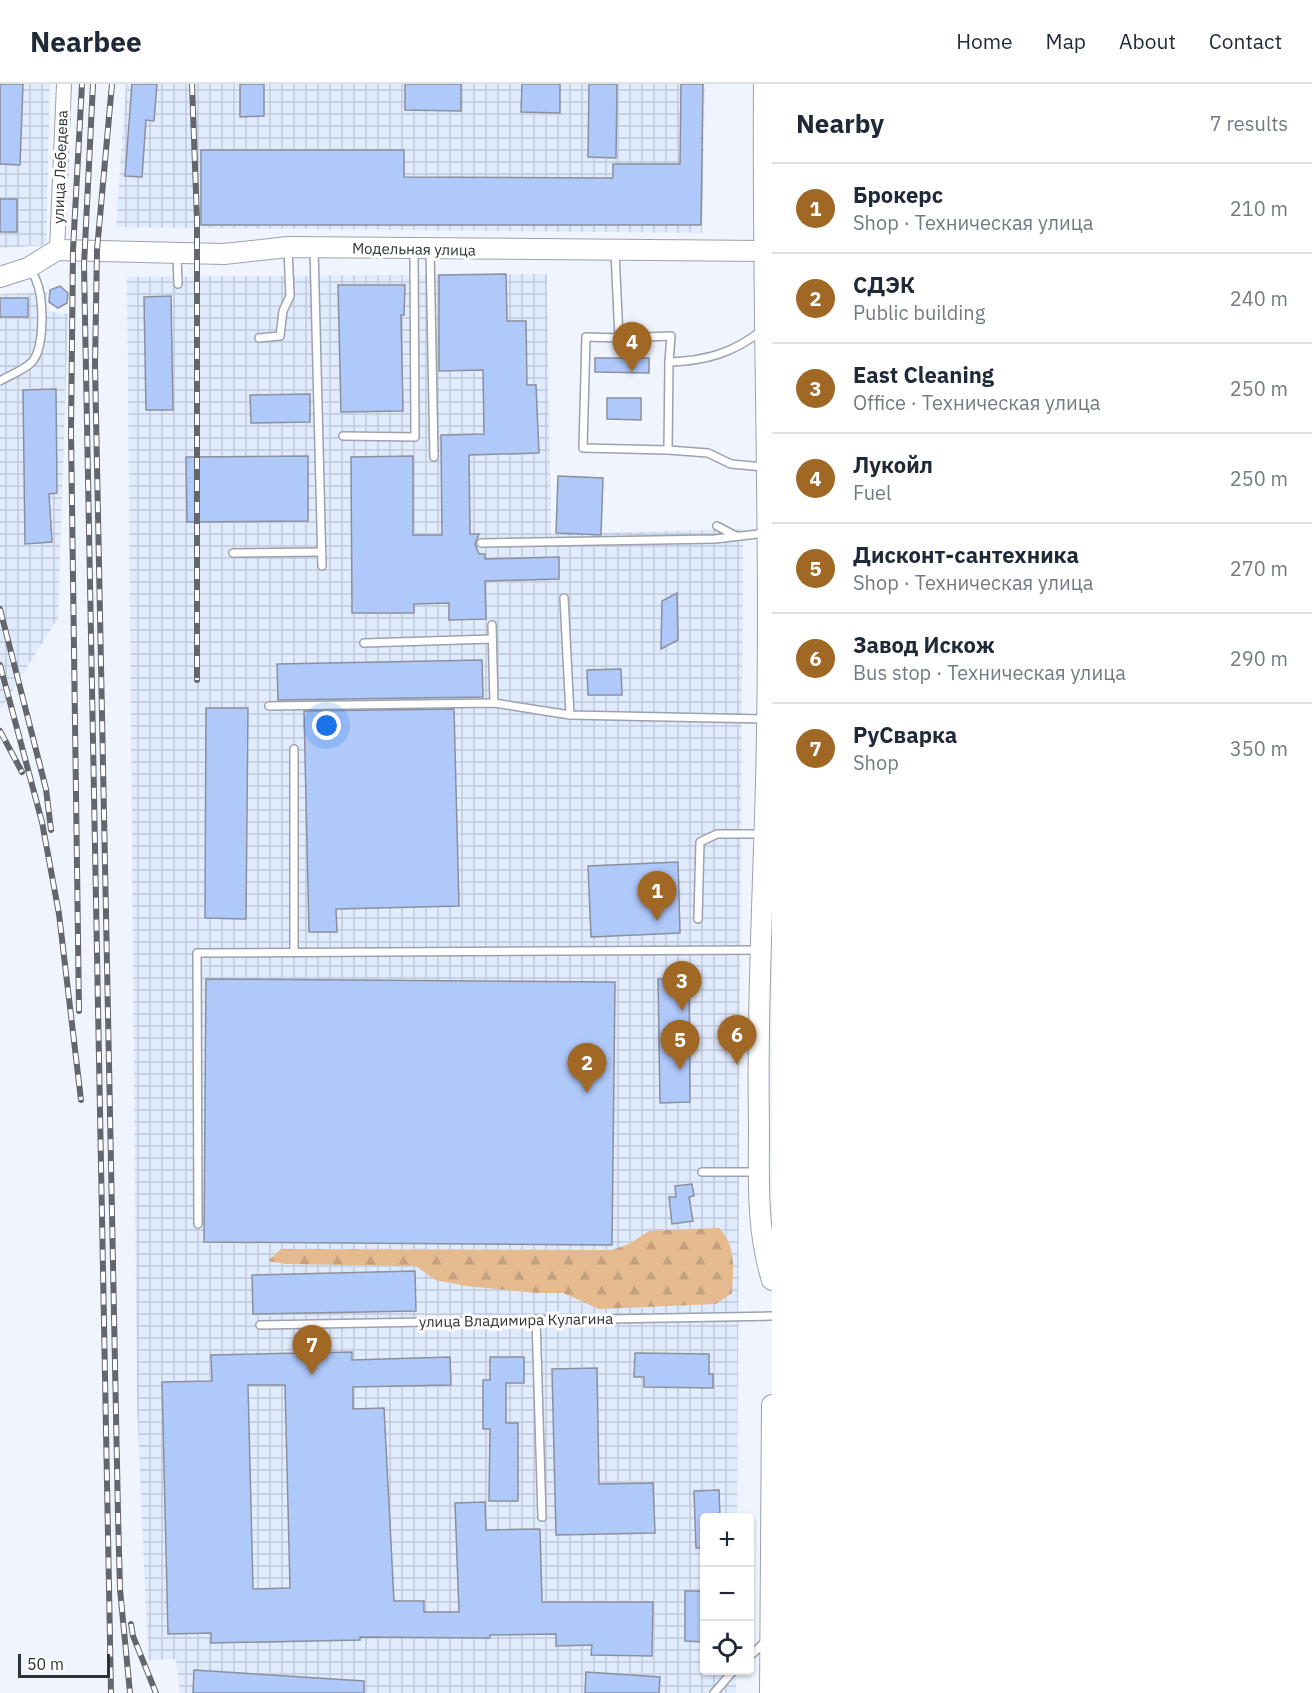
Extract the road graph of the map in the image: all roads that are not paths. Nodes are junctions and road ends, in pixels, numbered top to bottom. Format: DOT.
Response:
graph roads {
  1 [pos="64,84"];
  2 [pos="764,84"];
  3 [pos="288,247"];
  4 [pos="314,248"];
  5 [pos="422,249"];
  6 [pos="615,249"];
  7 [pos="57,250"];
  8 [pos="767,251"];
  9 [pos="177,254"];
  10 [pos="28,268"];
  11 [pos="0,277"];
  12 [pos="178,284"];
  13 [pos="764,328"];
  14 [pos="260,338"];
  15 [pos="619,338"];
  16 [pos="669,362"];
  17 [pos="0,381"];
  18 [pos="343,436"];
  19 [pos="668,450"];
  20 [pos="434,458"];
  21 [pos="766,467"];
  22 [pos="717,526"];
  23 [pos="766,533"];
  24 [pos="738,536"];
  25 [pos="481,543"];
  26 [pos="321,552"];
  27 [pos="233,553"];
  28 [pos="322,566"];
  29 [pos="564,598"];
  30 [pos="492,626"];
  31 [pos="492,639"];
  32 [pos="364,643"];
  33 [pos="494,703"];
  34 [pos="269,706"];
  35 [pos="570,716"];
  36 [pos="766,718"];
  37 [pos="294,749"];
  38 [pos="764,834"];
  39 [pos="698,919"];
  40 [pos="761,950"];
  41 [pos="294,952"];
  42 [pos="702,1172"];
  43 [pos="759,1173"];
  44 [pos="198,1224"];
  45 [pos="772,1280"];
  46 [pos="772,1316"];
  47 [pos="536,1319"];
  48 [pos="260,1325"];
  49 [pos="772,1405"];
  50 [pos="772,1413"];
  51 [pos="771,1513"];
  52 [pos="542,1517"];
  53 [pos="771,1543"];
  54 [pos="771,1574"];
  55 [pos="765,1651"];
  56 [pos="730,1675"];
  57 [pos="714,1693"];
  58 [pos="770,1693"];
  1 -- 7 [label="street, улица Лебедева"];
  2 -- 8 [label="main road"];
  3 -- 4 [label="main road, Модельная улица"];
  3 -- 9 [label="main road, Модельная улица"];
  3 -- 14 [label="lane"];
  4 -- 5 [label="main road, Модельная улица"];
  4 -- 26 [label="lane"];
  5 -- 6 [label="main road, Модельная улица"];
  5 -- 18 [label="lane"];
  5 -- 20 [label="lane"];
  6 -- 8 [label="main road, Модельная улица"];
  6 -- 15 [label="lane"];
  7 -- 9 [label="main road, Модельная улица"];
  7 -- 10 [label="main road"];
  8 -- 13 [label="main road"];
  9 -- 12 [label="lane"];
  10 -- 11 [label="main road"];
  10 -- 17 [label="lane"];
  13 -- 16 [label="lane"];
  13 -- 21 [label="main road"];
  15 -- 16 [label="lane"];
  15 -- 19 [label="lane"];
  16 -- 19 [label="lane"];
  19 -- 21 [label="lane"];
  21 -- 23 [label="main road"];
  22 -- 24 [label="lane"];
  23 -- 24 [label="lane"];
  23 -- 36 [label="main road"];
  24 -- 25 [label="lane"];
  26 -- 27 [label="lane"];
  26 -- 28 [label="lane"];
  29 -- 35 [label="lane"];
  30 -- 31 [label="lane"];
  31 -- 32 [label="lane"];
  31 -- 33 [label="lane"];
  33 -- 34 [label="lane"];
  33 -- 35 [label="lane"];
  35 -- 36 [label="lane"];
  36 -- 38 [label="main road"];
  37 -- 41 [label="lane"];
  38 -- 39 [label="lane"];
  38 -- 40 [label="main road"];
  40 -- 41 [label="lane"];
  40 -- 43 [label="main road"];
  41 -- 44 [label="lane"];
  42 -- 43 [label="lane"];
  43 -- 45 [label="main road"];
  46 -- 47 [label="lane, улица Владимира Кулагина"];
  47 -- 48 [label="lane, улица Владимира Кулагина"];
  47 -- 52 [label="lane"];
  49 -- 50 [label="main road"];
  50 -- 51 [label="main road"];
  51 -- 53 [label="main road"];
  53 -- 54 [label="main road"];
  54 -- 55 [label="main road"];
  55 -- 58 [label="main road"];
  56 -- 57 [label="lane"];
}
